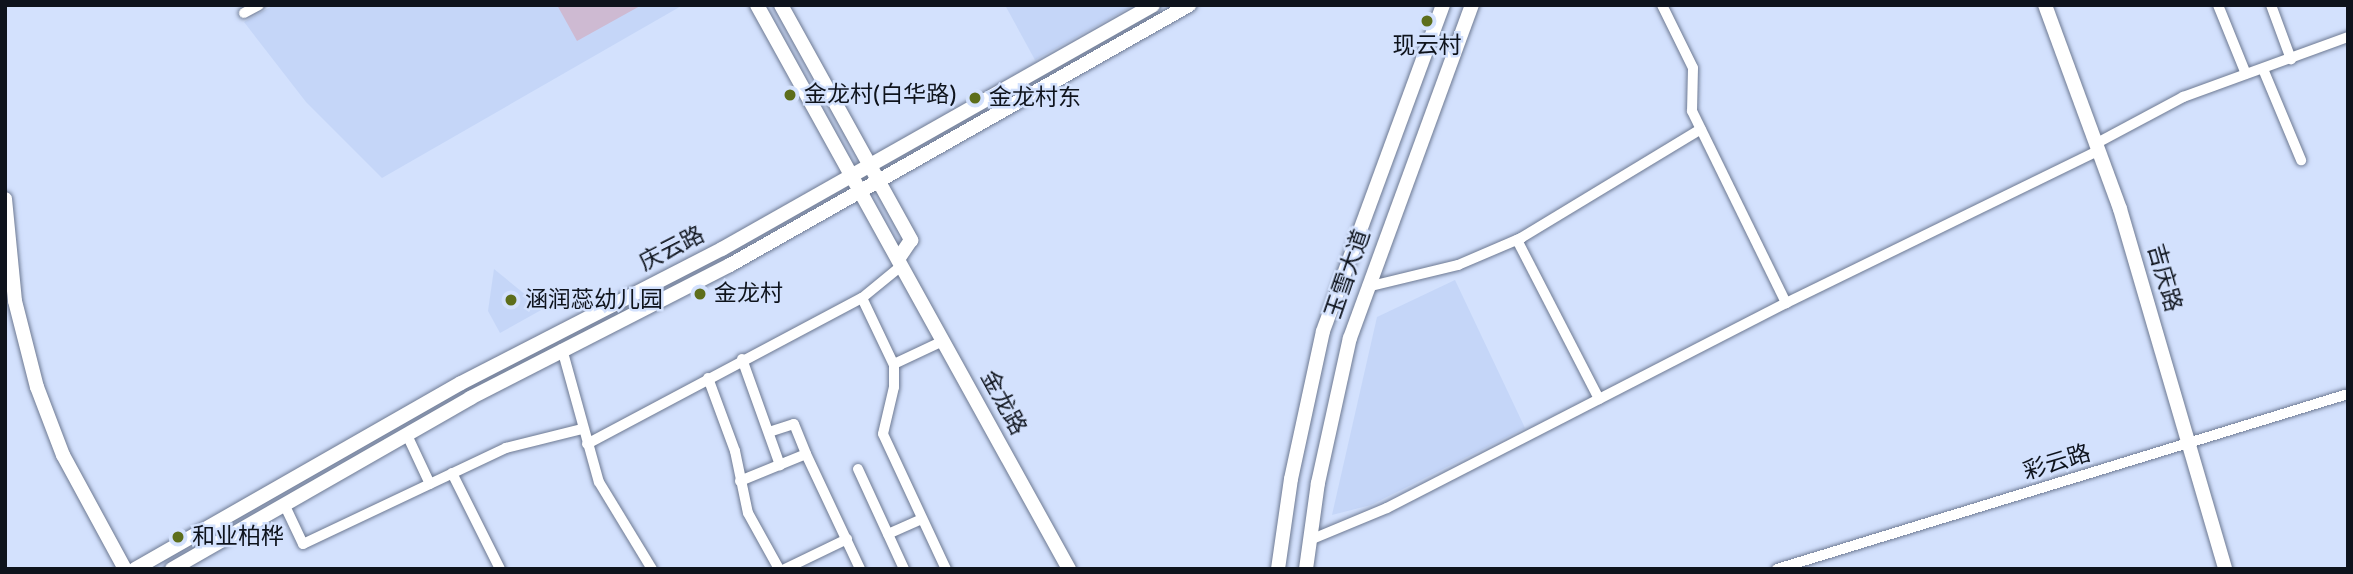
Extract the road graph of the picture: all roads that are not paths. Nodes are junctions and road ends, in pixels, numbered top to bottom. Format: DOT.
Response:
graph roads {
  1 [pos="259,5"];
  2 [pos="757,5"];
  3 [pos="781,5"];
  4 [pos="1153,5"];
  5 [pos="1189,5"];
  6 [pos="1443,5"];
  7 [pos="1472,5"];
  8 [pos="1662,5"];
  9 [pos="2045,5"];
  10 [pos="2218,5"];
  11 [pos="2271,5"];
  12 [pos="244,13"];
  13 [pos="2348,37"];
  14 [pos="2291,59"];
  15 [pos="2263,68"];
  16 [pos="2246,74"];
  17 [pos="1701,129"];
  18 [pos="2098,146"];
  19 [pos="2301,160"];
  20 [pos="869,165"];
  21 [pos="851,175"];
  22 [pos="878,180"];
  23 [pos="860,191"];
  24 [pos="5,199"];
  25 [pos="1517,240"];
  26 [pos="900,262"];
  27 [pos="1366,287"];
  28 [pos="862,298"];
  29 [pos="1786,303"];
  30 [pos="943,341"];
  31 [pos="562,349"];
  32 [pos="742,359"];
  33 [pos="894,364"];
  34 [pos="708,378"];
  35 [pos="2348,394"];
  36 [pos="1599,399"];
  37 [pos="582,429"];
  38 [pos="769,432"];
  39 [pos="407,435"];
  40 [pos="2188,443"];
  41 [pos="587,444"];
  42 [pos="806,454"];
  43 [pos="780,465"];
  44 [pos="858,468"];
  45 [pos="452,473"];
  46 [pos="740,481"];
  47 [pos="430,484"];
  48 [pos="285,506"];
  49 [pos="922,519"];
  50 [pos="888,534"];
  51 [pos="847,539"];
  52 [pos="1310,540"];
  53 [pos="125,569"];
  54 [pos="135,569"];
  55 [pos="172,569"];
  56 [pos="500,569"];
  57 [pos="652,569"];
  58 [pos="779,569"];
  59 [pos="785,569"];
  60 [pos="860,569"];
  61 [pos="904,569"];
  62 [pos="946,569"];
  63 [pos="1069,569"];
  64 [pos="1278,569"];
  65 [pos="1306,569"];
  66 [pos="1777,569"];
  67 [pos="2225,569"];
  1 -- 12 [label="street"];
  2 -- 21 [label="main road, 金龙路"];
  3 -- 20 [label="main road"];
  4 -- 20 [label="main road, 庆云路"];
  5 -- 22 [label="main road, 庆云路"];
  6 -- 64 [label="main road, 玉雪大道"];
  7 -- 27 [label="main road, 玉雪大道"];
  8 -- 17 [label="street"];
  9 -- 18 [label="main road, 吉庆路"];
  10 -- 16 [label="street"];
  11 -- 14 [label="street"];
  13 -- 14 [label="street"];
  14 -- 15 [label="street"];
  15 -- 16 [label="street"];
  15 -- 19 [label="street"];
  16 -- 18 [label="street"];
  17 -- 25 [label="street"];
  17 -- 29 [label="street"];
  18 -- 29 [label="street"];
  18 -- 40 [label="main road, 吉庆路"];
  20 -- 21 [label="main road, 庆云路"];
  20 -- 22 [label="main road"];
  21 -- 23 [label="main road, 金龙路"];
  21 -- 54 [label="main road, 庆云路"];
  22 -- 23 [label="main road, 庆云路"];
  22 -- 26 [label="main road"];
  23 -- 26 [label="main road, 金龙路"];
  23 -- 31 [label="main road, 庆云路"];
  24 -- 53 [label="main road"];
  25 -- 27 [label="street"];
  25 -- 36 [label="street"];
  26 -- 28 [label="street"];
  26 -- 30 [label="main road, 金龙路"];
  27 -- 52 [label="main road, 玉雪大道"];
  28 -- 32 [label="street"];
  28 -- 33 [label="street"];
  29 -- 36 [label="street"];
  30 -- 33 [label="street"];
  30 -- 63 [label="main road, 金龙路"];
  31 -- 37 [label="street"];
  31 -- 39 [label="main road, 庆云路"];
  32 -- 34 [label="street"];
  32 -- 38 [label="street"];
  33 -- 49 [label="street"];
  34 -- 41 [label="street"];
  34 -- 46 [label="street"];
  35 -- 40 [label="street, 彩云路"];
  36 -- 52 [label="street"];
  37 -- 41 [label="street"];
  37 -- 45 [label="street"];
  38 -- 42 [label="street"];
  38 -- 43 [label="street"];
  39 -- 47 [label="street"];
  39 -- 48 [label="main road, 庆云路"];
  40 -- 66 [label="street, 彩云路"];
  40 -- 67 [label="main road, 吉庆路"];
  41 -- 57 [label="street"];
  42 -- 43 [label="street"];
  42 -- 51 [label="street"];
  43 -- 46 [label="street"];
  44 -- 50 [label="street"];
  45 -- 47 [label="street"];
  45 -- 56 [label="street"];
  46 -- 58 [label="street"];
  47 -- 48 [label="street"];
  48 -- 55 [label="main road, 庆云路"];
  49 -- 50 [label="street"];
  49 -- 62 [label="street"];
  50 -- 61 [label="street"];
  51 -- 59 [label="street"];
  51 -- 60 [label="street"];
  52 -- 65 [label="main road, 玉雪大道"];
}
